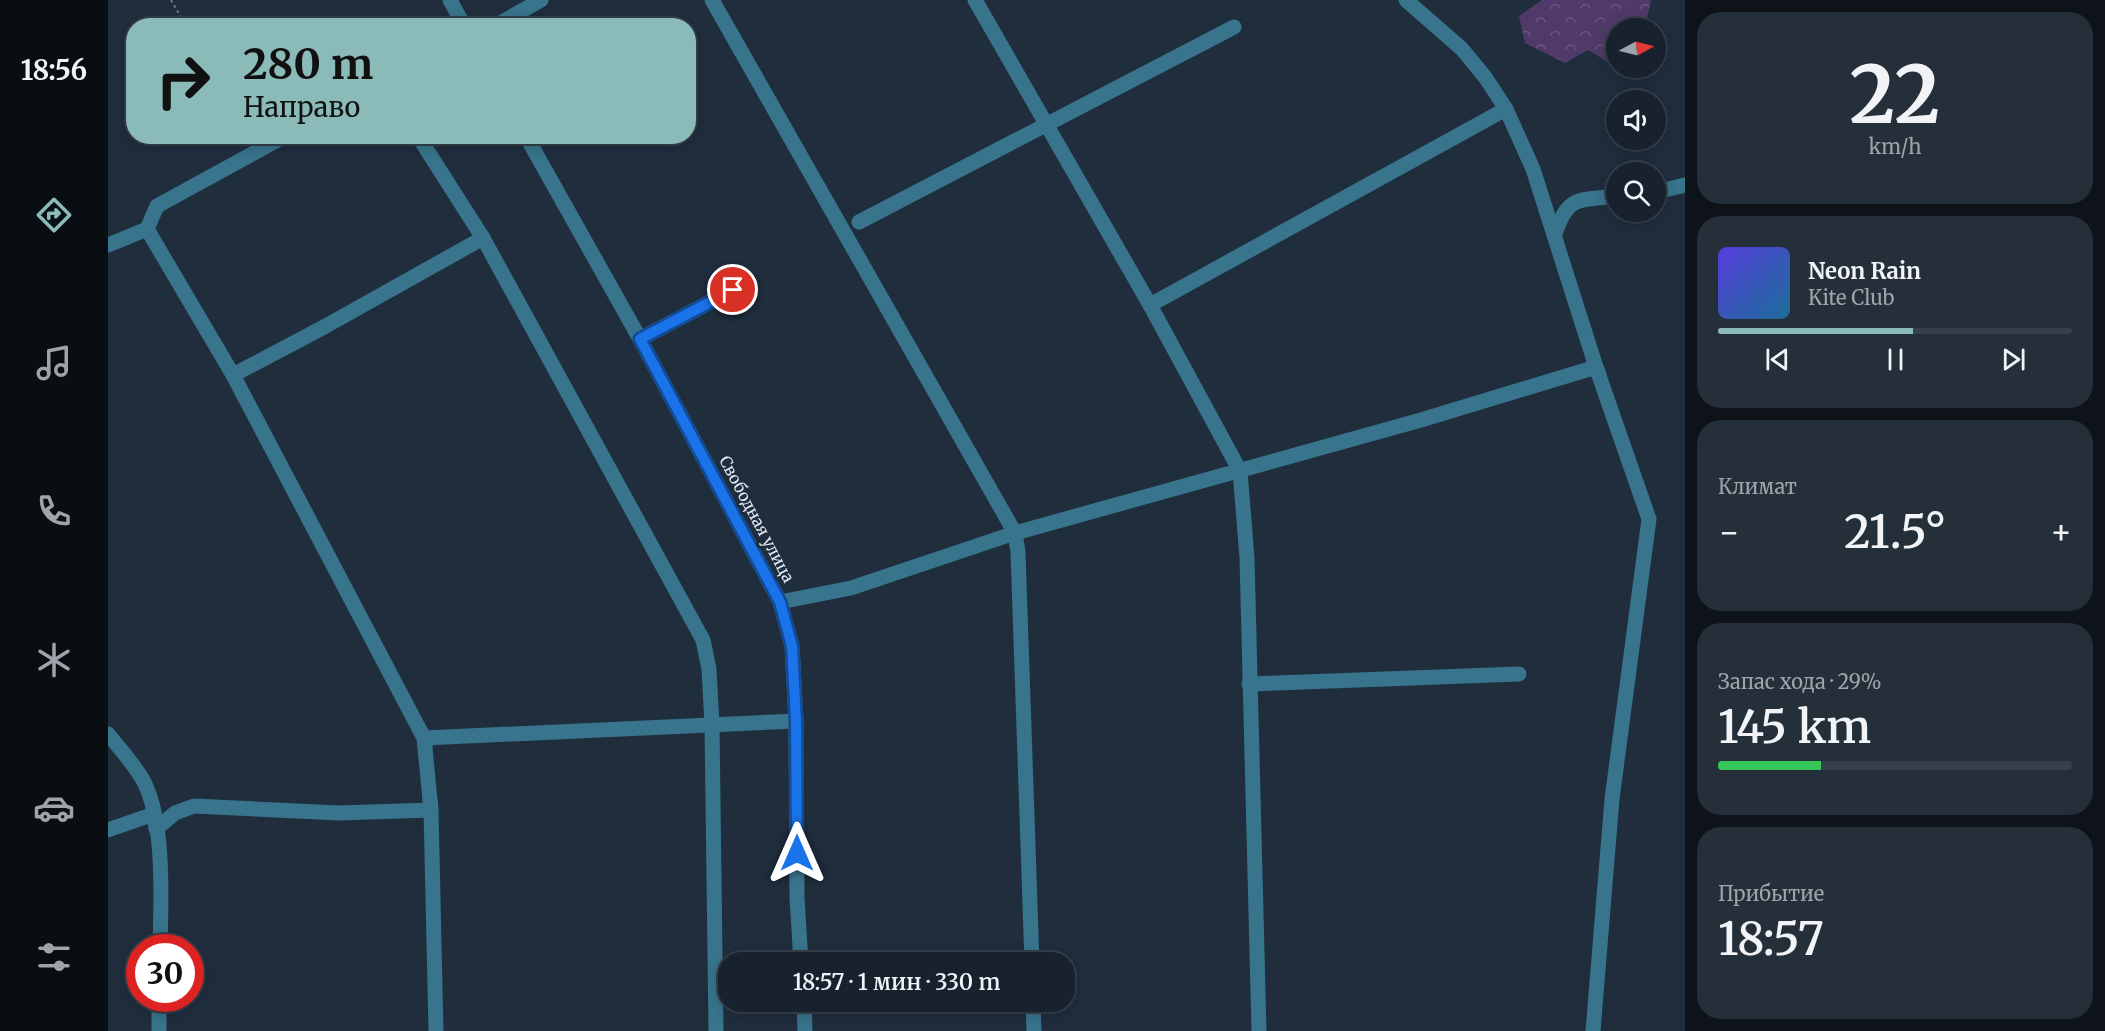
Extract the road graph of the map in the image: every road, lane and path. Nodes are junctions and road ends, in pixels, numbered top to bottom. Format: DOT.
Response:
graph roads {
  1 [pos="171,0"];
  2 [pos="450,0"];
  3 [pos="541,0"];
  4 [pos="712,0"];
  5 [pos="975,0"];
  6 [pos="1406,0"];
  7 [pos="181,18"];
  8 [pos="460,18"];
  9 [pos="509,18"];
  10 [pos="1234,27"];
  11 [pos="1506,109"];
  12 [pos="1048,124"];
  13 [pos="270,144"];
  14 [pos="423,144"];
  15 [pos="530,144"];
  16 [pos="1685,185"];
  17 [pos="1666,190"];
  18 [pos="1606,197"];
  19 [pos="859,222"];
  20 [pos="147,229"];
  21 [pos="1555,234"];
  22 [pos="483,238"];
  23 [pos="108,245"];
  24 [pos="733,290"];
  25 [pos="1150,305"];
  26 [pos="640,339"];
  27 [pos="1596,367"];
  28 [pos="233,375"];
  29 [pos="1240,471"];
  30 [pos="1015,533"];
  31 [pos="780,602"];
  32 [pos="1519,674"];
  33 [pos="1249,684"];
  34 [pos="796,721"];
  35 [pos="712,725"];
  36 [pos="108,734"];
  37 [pos="424,738"];
  38 [pos="431,810"];
  39 [pos="155,821"];
  40 [pos="108,830"];
  41 [pos="160,934"];
  42 [pos="800,952"];
  43 [pos="1032,952"];
  44 [pos="159,1012"];
  45 [pos="804,1012"];
  46 [pos="1033,1012"];
  47 [pos="159,1031"];
  48 [pos="436,1031"];
  49 [pos="716,1031"];
  50 [pos="805,1031"];
  51 [pos="1034,1031"];
  52 [pos="1259,1031"];
  53 [pos="1593,1031"];
  1 -- 7 [label="path"];
  2 -- 8 [label="street"];
  3 -- 9 [label="street"];
  4 -- 30 [label="street"];
  5 -- 12 [label="street"];
  6 -- 11 [label="street"];
  10 -- 12 [label="street"];
  11 -- 21 [label="street"];
  11 -- 25 [label="street"];
  12 -- 19 [label="street"];
  12 -- 25 [label="street"];
  13 -- 20 [label="street"];
  14 -- 22 [label="street"];
  15 -- 26 [label="street, Свободная улица"];
  16 -- 17 [label="street"];
  18 -- 21 [label="street"];
  20 -- 23 [label="street"];
  20 -- 28 [label="street"];
  21 -- 27 [label="street"];
  22 -- 28 [label="street"];
  22 -- 35 [label="street"];
  24 -- 26 [label="street"];
  25 -- 29 [label="street"];
  26 -- 31 [label="street, Свободная улица"];
  27 -- 29 [label="street"];
  27 -- 53 [label="street"];
  28 -- 37 [label="street"];
  29 -- 30 [label="street"];
  29 -- 33 [label="street"];
  30 -- 31 [label="street"];
  30 -- 43 [label="street"];
  31 -- 34 [label="street, Свободная улица"];
  32 -- 33 [label="street"];
  33 -- 52 [label="street"];
  34 -- 35 [label="street"];
  34 -- 42 [label="street, Свободная улица"];
  35 -- 37 [label="street"];
  35 -- 49 [label="street"];
  36 -- 39 [label="street"];
  37 -- 38 [label="street"];
  38 -- 39 [label="street"];
  38 -- 48 [label="street"];
  39 -- 40 [label="street"];
  39 -- 41 [label="street"];
  44 -- 47 [label="street"];
  45 -- 50 [label="street"];
  46 -- 51 [label="street"];
}
